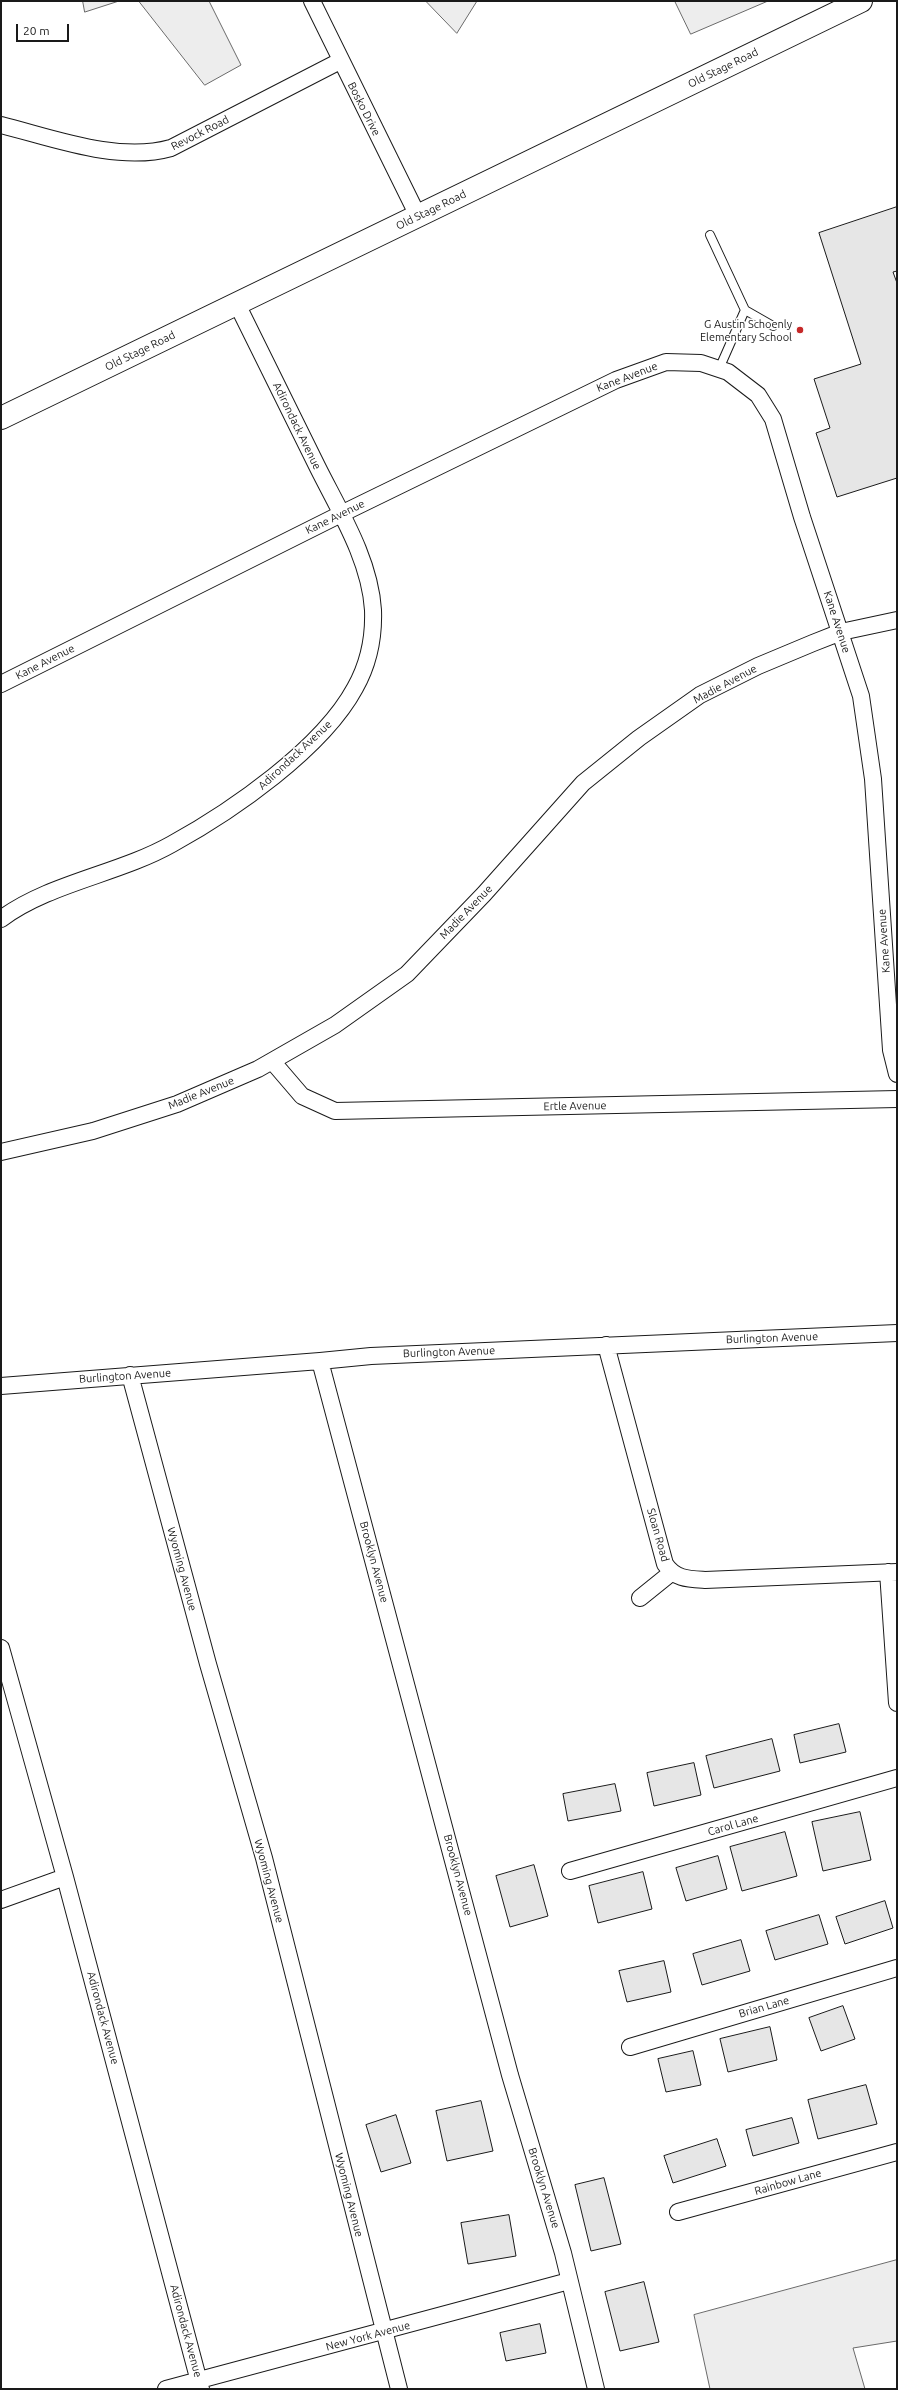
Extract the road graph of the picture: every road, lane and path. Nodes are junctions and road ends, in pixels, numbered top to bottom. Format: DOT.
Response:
graph roads {
  1 [pos="312,1"];
  2 [pos="861,1"];
  3 [pos="340,61"];
  4 [pos="1,125"];
  5 [pos="418,216"];
  6 [pos="710,235"];
  7 [pos="237,304"];
  8 [pos="745,310"];
  9 [pos="772,326"];
  10 [pos="719,369"];
  11 [pos="1,418"];
  12 [pos="341,514"];
  13 [pos="897,620"];
  14 [pos="841,632"];
  15 [pos="1,684"];
  16 [pos="1,919"];
  17 [pos="272,1061"];
  18 [pos="897,1074"];
  19 [pos="897,1099"];
  20 [pos="1,1152"];
  21 [pos="897,1333"];
  22 [pos="606,1345"];
  23 [pos="320,1362"];
  24 [pos="130,1375"];
  25 [pos="1,1386"];
  26 [pos="892,1572"];
  27 [pos="671,1573"];
  28 [pos="640,1598"];
  29 [pos="1,1648"];
  30 [pos="897,1704"];
  31 [pos="897,1778"];
  32 [pos="570,1871"];
  33 [pos="65,1876"];
  34 [pos="1,1900"];
  35 [pos="897,1968"];
  36 [pos="630,2047"];
  37 [pos="897,2152"];
  38 [pos="678,2212"];
  39 [pos="569,2281"];
  40 [pos="384,2332"];
  41 [pos="200,2384"];
  42 [pos="166,2389"];
  43 [pos="398,2389"];
  44 [pos="596,2389"];
  1 -- 3 [label="street, Bosko Drive"];
  2 -- 5 [label="main road, Old Stage Road"];
  3 -- 4 [label="street, Revock Road"];
  3 -- 5 [label="street, Bosko Drive"];
  5 -- 7 [label="main road, Old Stage Road"];
  6 -- 8 [label="lane"];
  7 -- 11 [label="main road, Old Stage Road"];
  7 -- 12 [label="street, Adirondack Avenue"];
  8 -- 9 [label="lane"];
  8 -- 10 [label="lane"];
  10 -- 12 [label="street, Kane Avenue"];
  10 -- 14 [label="street, Kane Avenue"];
  12 -- 15 [label="street, Kane Avenue"];
  12 -- 16 [label="street, Adirondack Avenue"];
  13 -- 14 [label="street, Madie Avenue"];
  14 -- 17 [label="street, Madie Avenue"];
  14 -- 18 [label="street, Kane Avenue"];
  17 -- 19 [label="street, Ertle Avenue"];
  17 -- 20 [label="street, Madie Avenue"];
  21 -- 22 [label="street, Burlington Avenue"];
  22 -- 23 [label="street, Burlington Avenue"];
  22 -- 27 [label="street, Sloan Road"];
  23 -- 24 [label="street, Burlington Avenue"];
  23 -- 39 [label="street, Brooklyn Avenue"];
  24 -- 25 [label="street, Burlington Avenue"];
  24 -- 40 [label="street, Wyoming Avenue"];
  26 -- 27 [label="street, Sloan Road"];
  26 -- 30 [label="street"];
  27 -- 28 [label="street"];
  29 -- 33 [label="street, Adirondack Avenue"];
  31 -- 32 [label="street, Carol Lane"];
  33 -- 34 [label="street"];
  33 -- 41 [label="street, Adirondack Avenue"];
  35 -- 36 [label="street, Brian Lane"];
  37 -- 38 [label="street, Rainbow Lane"];
  39 -- 40 [label="street, New York Avenue"];
  39 -- 44 [label="street, Brooklyn Avenue"];
  40 -- 41 [label="street, New York Avenue"];
  40 -- 43 [label="street, Wyoming Avenue"];
  41 -- 42 [label="street, New York Avenue"];
}
